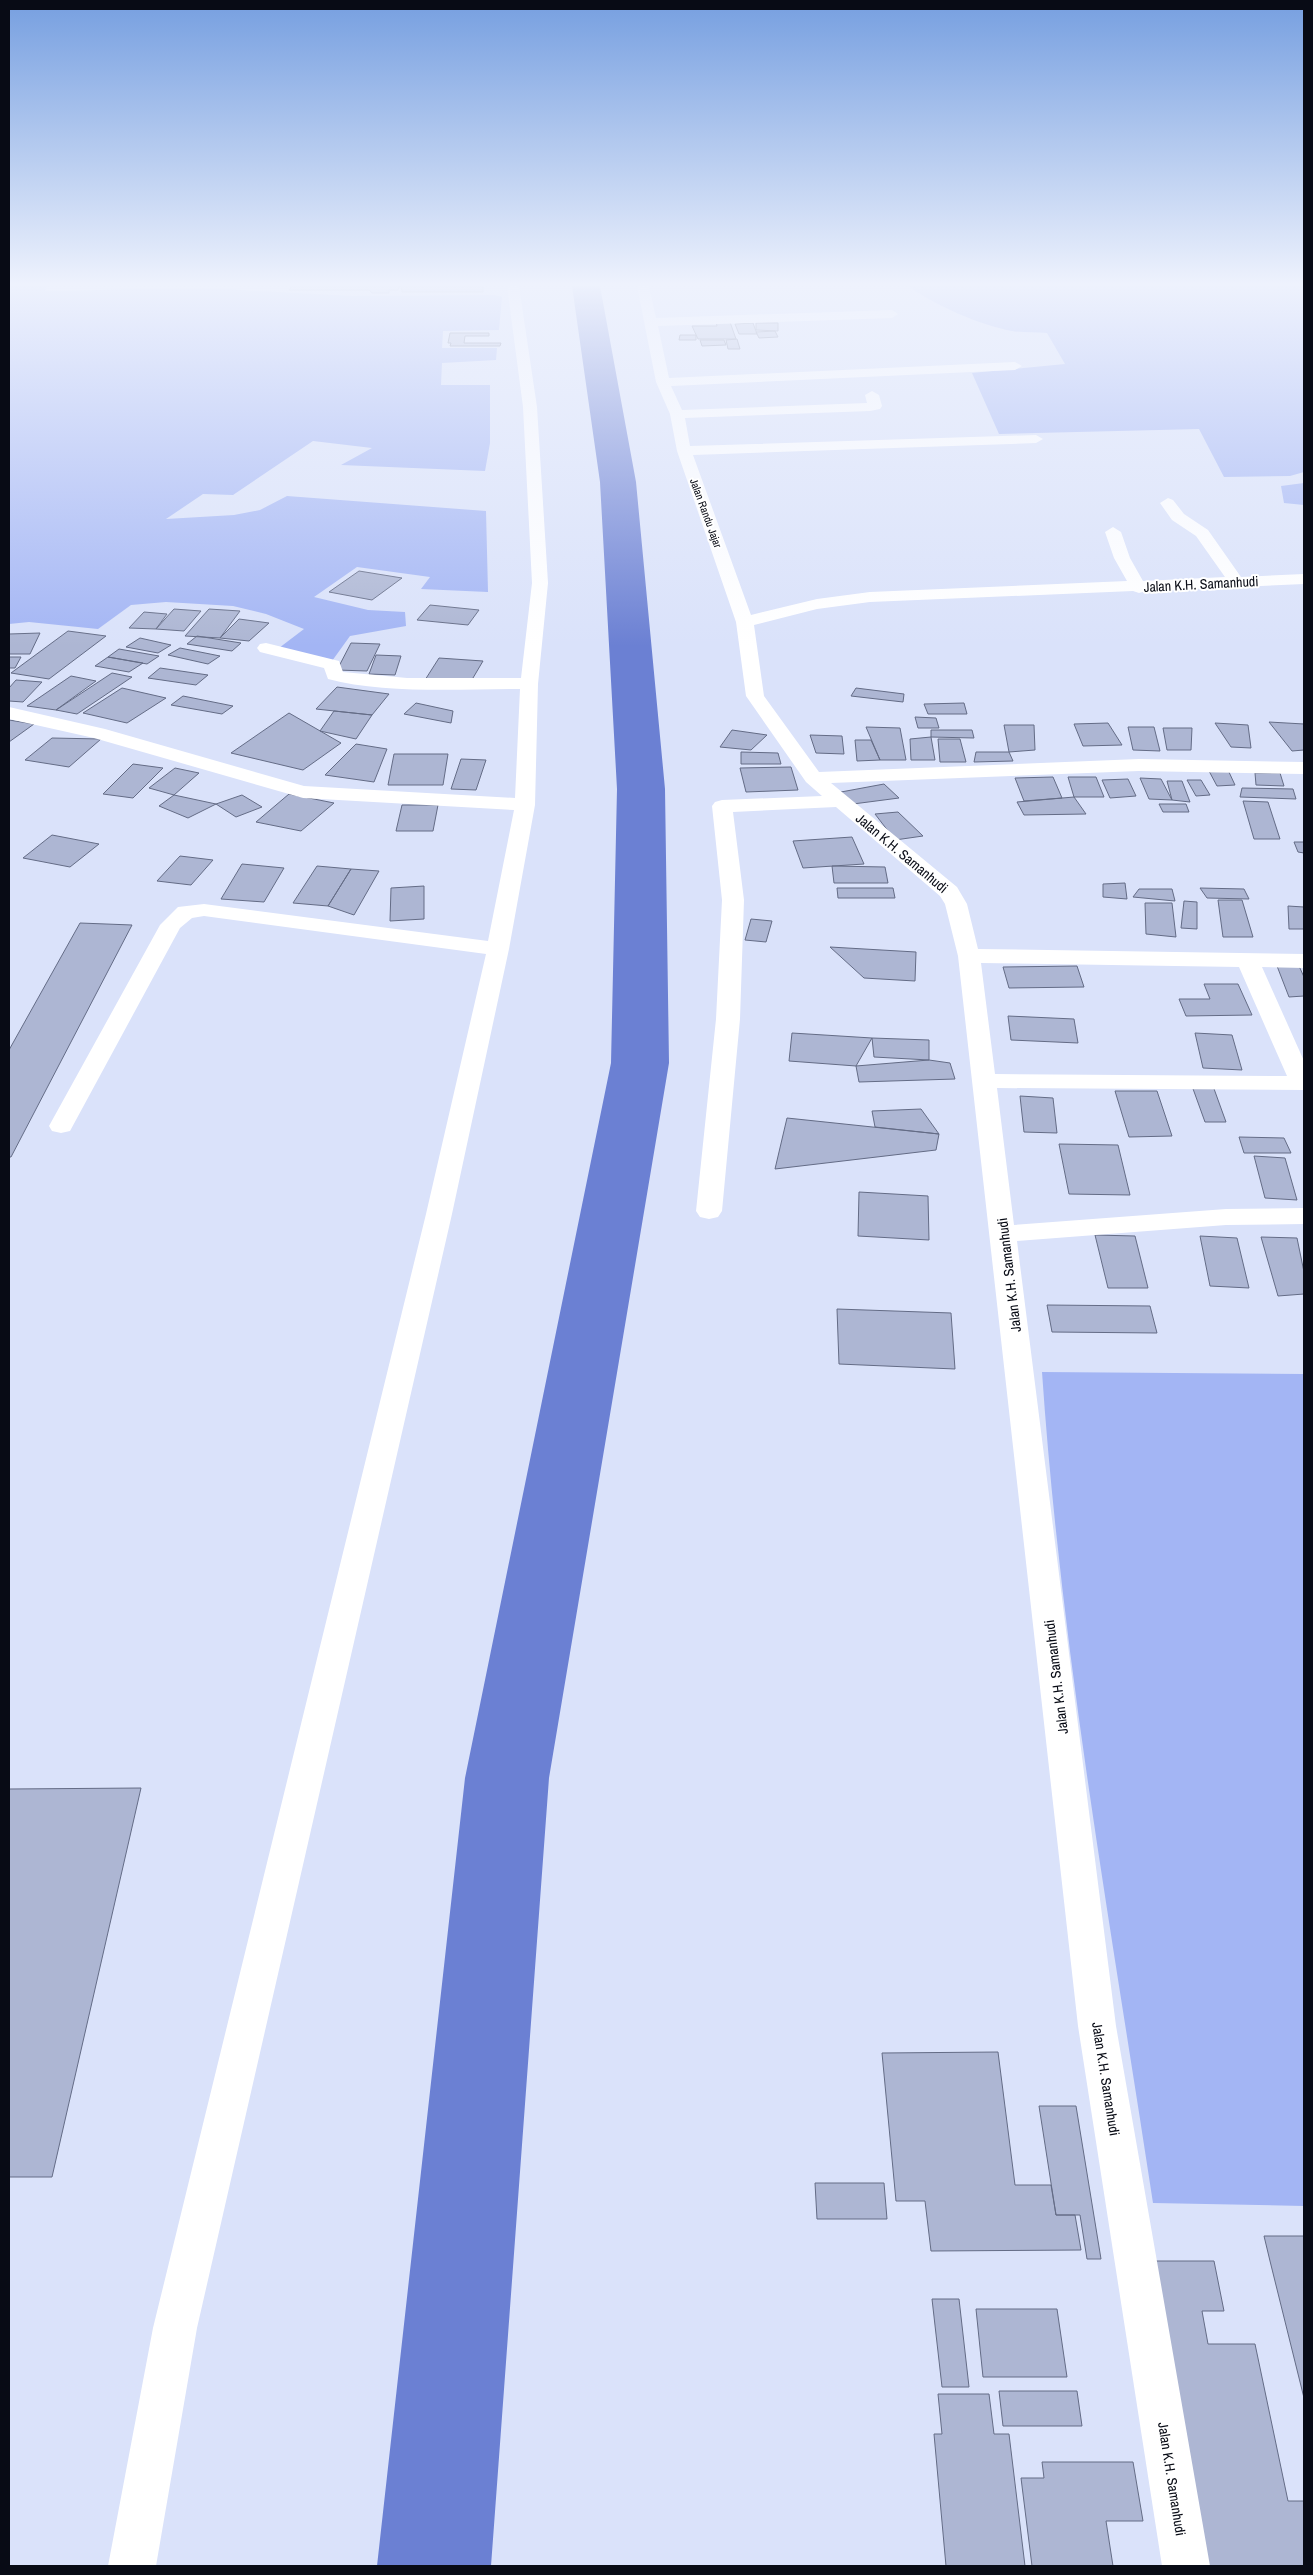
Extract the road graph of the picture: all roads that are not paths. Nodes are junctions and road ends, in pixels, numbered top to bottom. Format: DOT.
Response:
graph roads {
  1 [pos="530,406"];
  2 [pos="674,406"];
  3 [pos="873,406"];
  4 [pos="677,414"];
  5 [pos="1036,439"];
  6 [pos="684,451"];
  7 [pos="1168,503"];
  8 [pos="1113,532"];
  9 [pos="1304,579"];
  10 [pos="1236,581"];
  11 [pos="1140,588"];
  12 [pos="745,622"];
  13 [pos="266,648"];
  14 [pos="506,684"];
  15 [pos="9,713"];
  16 [pos="1304,768"];
  17 [pos="813,778"];
  18 [pos="840,801"];
  19 [pos="525,805"];
  20 [pos="498,949"];
  21 [pos="969,956"];
  22 [pos="1248,961"];
  23 [pos="1304,961"];
  24 [pos="985,1081"];
  25 [pos="1303,1083"];
  26 [pos="62,1126"];
  27 [pos="710,1211"];
  28 [pos="1304,1216"];
  29 [pos="1004,1234"];
  30 [pos="132,2566"];
  31 [pos="1186,2566"];
  1 -- 14 [label="street"];
  2 -- 4 [label="street, Jalan Randu Jajar"];
  3 -- 4 [label="street"];
  4 -- 6 [label="street, Jalan Randu Jajar"];
  5 -- 6 [label="street"];
  6 -- 12 [label="street, Jalan Randu Jajar"];
  7 -- 10 [label="street"];
  8 -- 11 [label="street"];
  9 -- 10 [label="street, Jalan K.H. Samanhudi"];
  10 -- 11 [label="street, Jalan K.H. Samanhudi"];
  11 -- 12 [label="street, Jalan K.H. Samanhudi"];
  12 -- 17 [label="street, Jalan K.H. Samanhudi"];
  13 -- 14 [label="street"];
  14 -- 19 [label="street"];
  15 -- 19 [label="street"];
  16 -- 17 [label="street"];
  17 -- 18 [label="street, Jalan K.H. Samanhudi"];
  18 -- 21 [label="street, Jalan K.H. Samanhudi"];
  18 -- 27 [label="street"];
  19 -- 20 [label="street"];
  20 -- 26 [label="street"];
  20 -- 30 [label="street"];
  21 -- 22 [label="street"];
  21 -- 24 [label="street, Jalan K.H. Samanhudi"];
  22 -- 23 [label="street"];
  22 -- 25 [label="street"];
  24 -- 25 [label="street"];
  24 -- 29 [label="street, Jalan K.H. Samanhudi"];
  28 -- 29 [label="street"];
  29 -- 31 [label="street, Jalan K.H. Samanhudi"];
}
